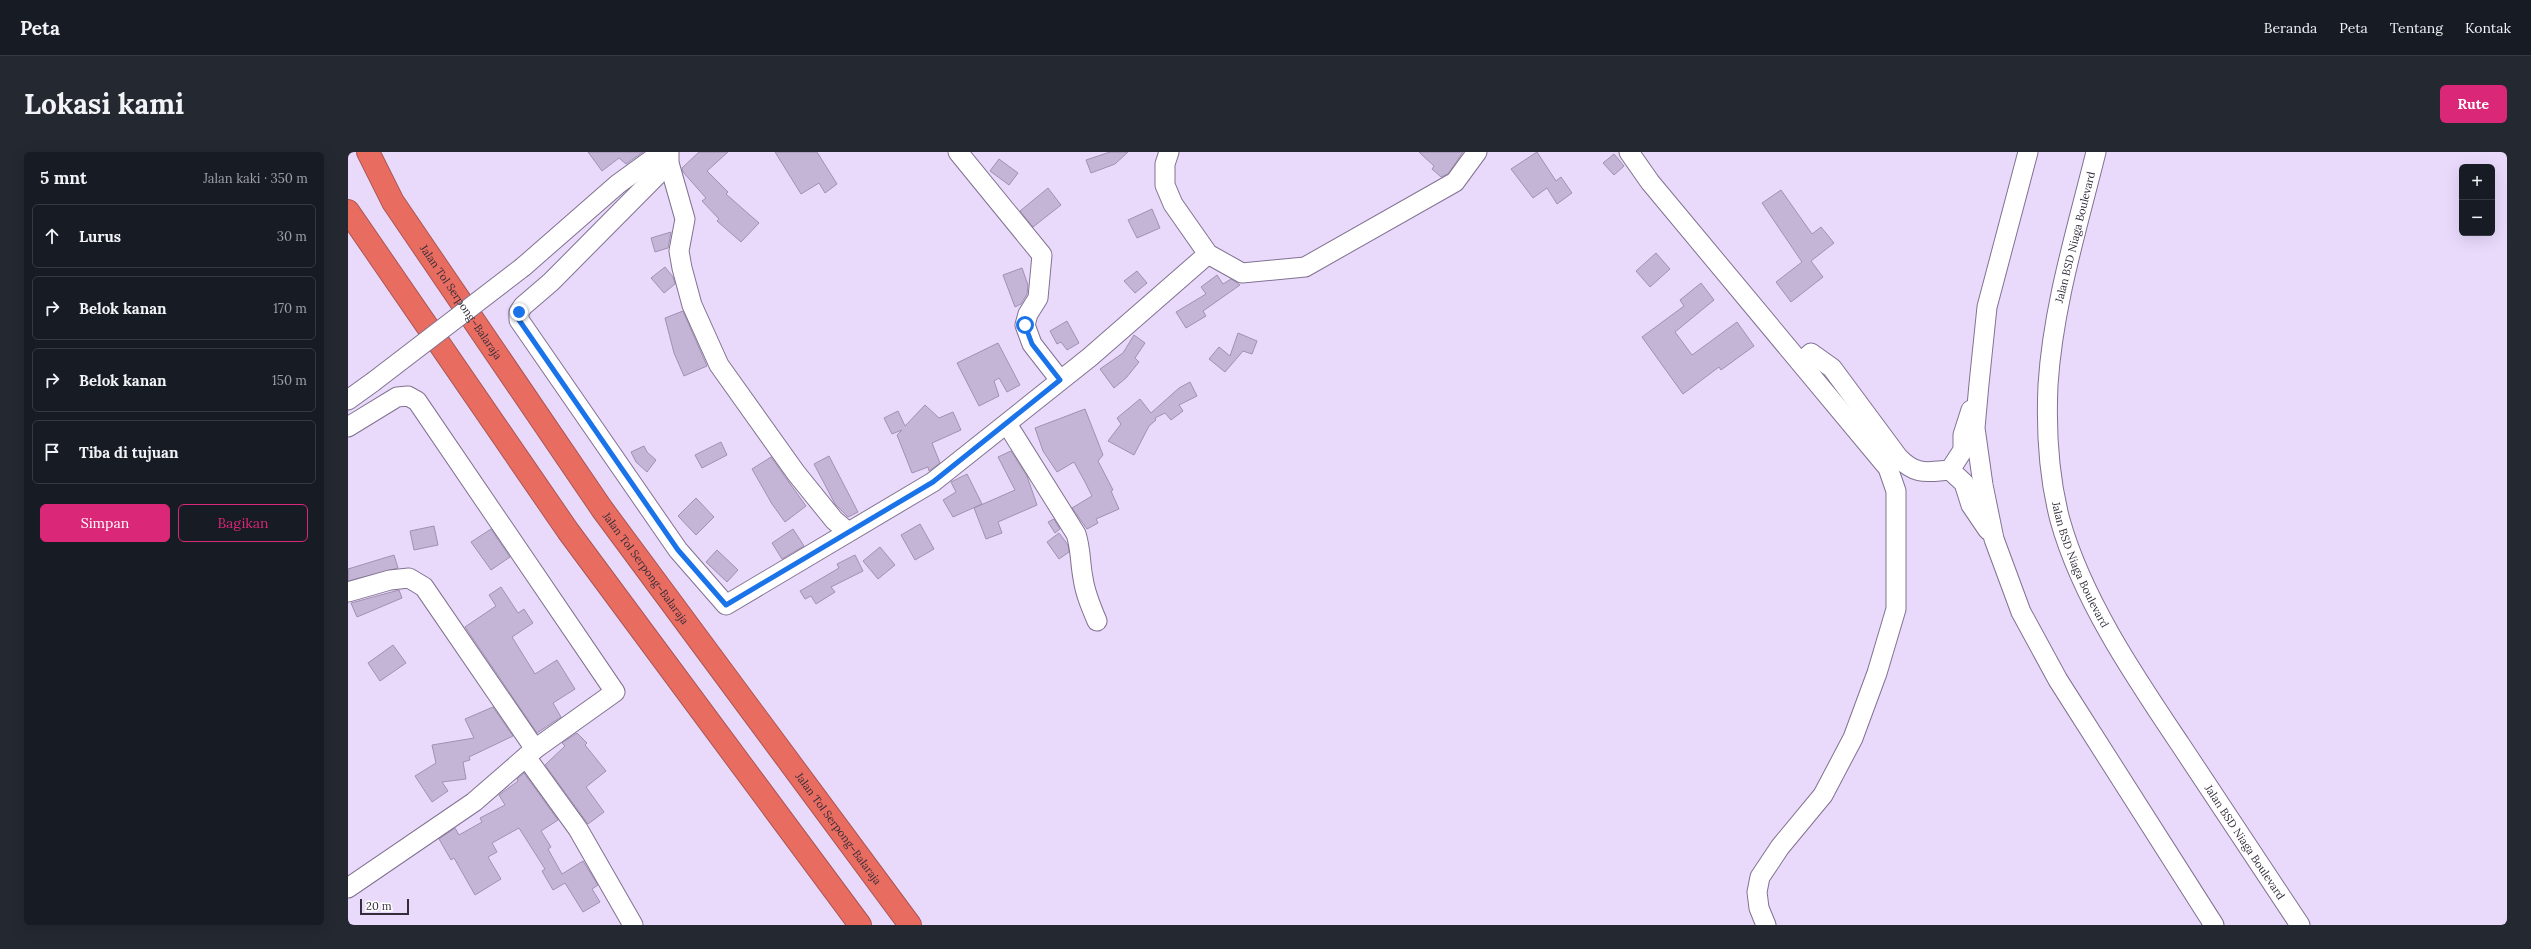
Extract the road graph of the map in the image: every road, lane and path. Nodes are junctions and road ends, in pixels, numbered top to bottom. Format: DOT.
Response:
graph roads {
  1 [pos="368,152"];
  2 [pos="958,152"];
  3 [pos="1169,152"];
  4 [pos="1478,152"];
  5 [pos="1628,152"];
  6 [pos="2028,152"];
  7 [pos="2096,152"];
  8 [pos="666,156"];
  9 [pos="353,218"];
  10 [pos="1208,254"];
  11 [pos="1801,362"];
  12 [pos="1060,380"];
  13 [pos="1979,384"];
  14 [pos="348,400"];
  15 [pos="1006,424"];
  16 [pos="348,427"];
  17 [pos="1950,470"];
  18 [pos="848,532"];
  19 [pos="1994,539"];
  20 [pos="348,592"];
  21 [pos="1097,621"];
  22 [pos="530,753"];
  23 [pos="348,888"];
  24 [pos="633,925"];
  25 [pos="860,925"];
  26 [pos="910,925"];
  27 [pos="1766,925"];
  28 [pos="2214,925"];
  29 [pos="2300,925"];
  1 -- 26 [label="highway, Jalan Tol Serpong–Balaraja"];
  2 -- 12 [label="street"];
  3 -- 10 [label="street"];
  4 -- 10 [label="street"];
  5 -- 11 [label="street"];
  6 -- 13 [label="street"];
  7 -- 29 [label="street, Jalan BSD Niaga Boulevard"];
  8 -- 14 [label="street, bridge"];
  8 -- 18 [label="street"];
  8 -- 18 [label="street"];
  9 -- 25 [label="highway"];
  10 -- 12 [label="street"];
  11 -- 17 [label="street"];
  11 -- 27 [label="street"];
  12 -- 15 [label="street"];
  13 -- 17 [label="street"];
  13 -- 19 [label="street"];
  15 -- 18 [label="street"];
  15 -- 21 [label="street"];
  16 -- 22 [label="street"];
  17 -- 19 [label="street"];
  19 -- 28 [label="street"];
  20 -- 22 [label="street"];
  22 -- 23 [label="street"];
  22 -- 24 [label="street"];
}
